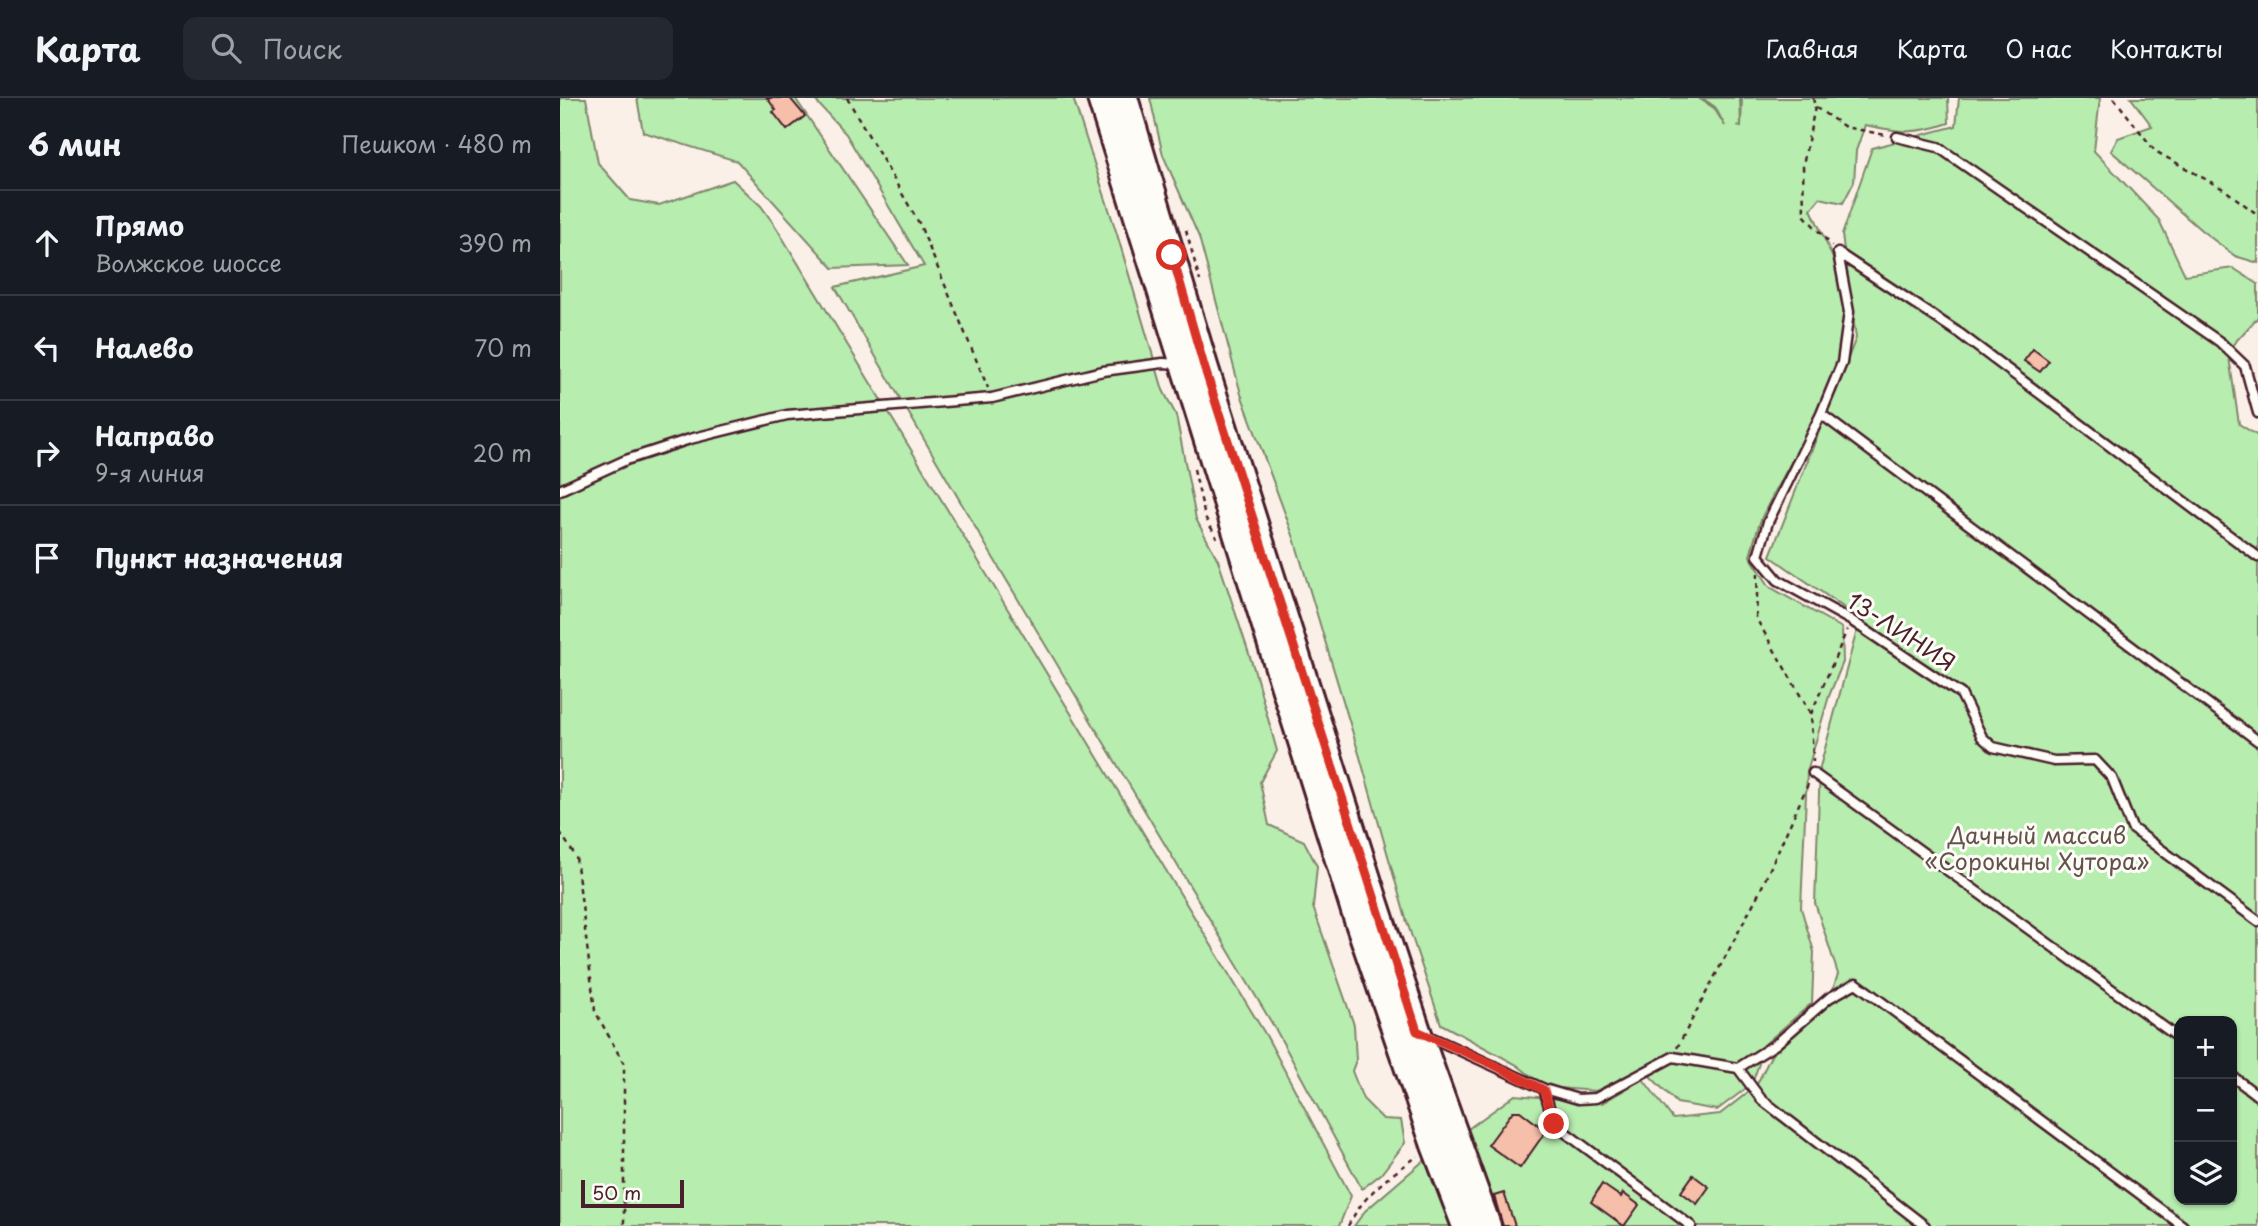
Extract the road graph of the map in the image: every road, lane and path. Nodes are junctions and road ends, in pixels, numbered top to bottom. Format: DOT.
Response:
graph roads {
  1 [pos="847,98"];
  2 [pos="1101,98"];
  3 [pos="1124,98"];
  4 [pos="1813,98"];
  5 [pos="2114,98"];
  6 [pos="1815,107"];
  7 [pos="1897,137"];
  8 [pos="2258,215"];
  9 [pos="1839,253"];
  10 [pos="1185,365"];
  11 [pos="2258,384"];
  12 [pos="2252,392"];
  13 [pos="992,398"];
  14 [pos="2258,413"];
  15 [pos="1821,414"];
  16 [pos="560,491"];
  17 [pos="1758,556"];
  18 [pos="2258,556"];
  19 [pos="1852,621"];
  20 [pos="1811,714"];
  21 [pos="2258,741"];
  22 [pos="1813,773"];
  23 [pos="560,832"];
  24 [pos="2258,921"];
  25 [pos="1417,1031"];
  26 [pos="2174,1034"];
  27 [pos="1673,1057"];
  28 [pos="1738,1068"];
  29 [pos="2236,1079"];
  30 [pos="1544,1090"];
  31 [pos="2258,1096"];
  32 [pos="1435,1145"];
  33 [pos="624,1226"];
  34 [pos="1348,1226"];
  35 [pos="1466,1226"];
  36 [pos="1487,1226"];
  37 [pos="1691,1226"];
  38 [pos="1925,1226"];
  39 [pos="2183,1226"];
  1 -- 13 [label="path"];
  2 -- 10 [label="main road"];
  3 -- 25 [label="main road"];
  4 -- 6 [label="path"];
  5 -- 8 [label="path"];
  6 -- 7 [label="path"];
  6 -- 9 [label="path"];
  7 -- 12 [label="lane"];
  9 -- 15 [label="lane"];
  9 -- 18 [label="lane"];
  10 -- 13 [label="lane"];
  10 -- 32 [label="main road"];
  11 -- 12 [label="lane"];
  12 -- 14 [label="lane"];
  13 -- 16 [label="lane"];
  15 -- 17 [label="lane"];
  15 -- 21 [label="lane"];
  17 -- 19 [label="lane, 13-ЛИНИЯ"];
  17 -- 20 [label="path"];
  19 -- 20 [label="path"];
  19 -- 24 [label="lane, 13-ЛИНИЯ"];
  20 -- 22 [label="path"];
  22 -- 26 [label="lane"];
  22 -- 27 [label="path"];
  23 -- 33 [label="path"];
  25 -- 30 [label="lane"];
  25 -- 36 [label="main road"];
  27 -- 28 [label="lane"];
  27 -- 30 [label="lane"];
  28 -- 38 [label="lane"];
  28 -- 39 [label="lane"];
  29 -- 31 [label="lane"];
  30 -- 37 [label="lane"];
  32 -- 34 [label="path"];
  32 -- 35 [label="main road"];
}
